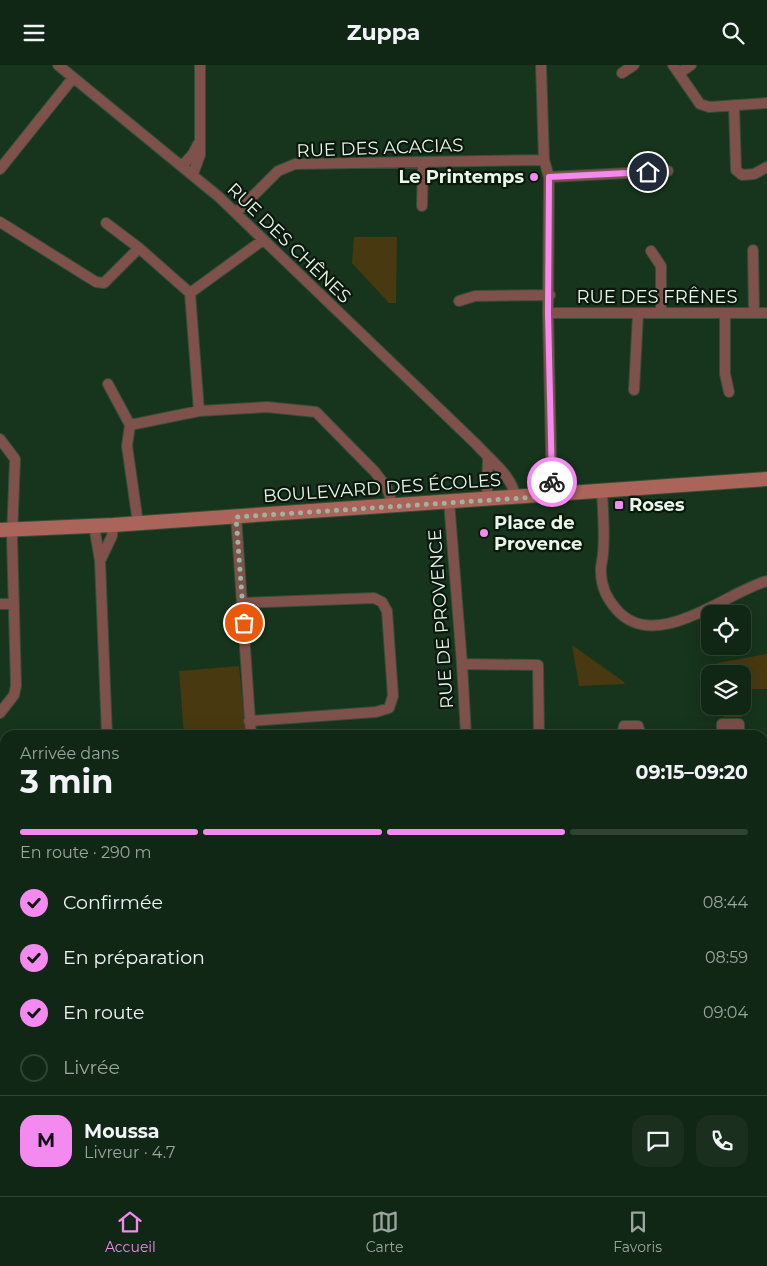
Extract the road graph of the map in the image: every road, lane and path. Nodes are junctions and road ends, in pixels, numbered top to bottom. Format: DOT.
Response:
graph roads {
  1 [pos="58,65"];
  2 [pos="200,65"];
  3 [pos="541,65"];
  4 [pos="634,65"];
  5 [pos="691,65"];
  6 [pos="676,69"];
  7 [pos="622,73"];
  8 [pos="73,78"];
  9 [pos="767,103"];
  10 [pos="734,105"];
  11 [pos="198,144"];
  12 [pos="544,160"];
  13 [pos="423,163"];
  14 [pos="182,166"];
  15 [pos="767,167"];
  16 [pos="0,169"];
  17 [pos="668,171"];
  18 [pos="194,174"];
  19 [pos="549,177"];
  20 [pos="422,206"];
  21 [pos="236,213"];
  22 [pos="0,222"];
  23 [pos="106,223"];
  24 [pos="263,240"];
  25 [pos="139,248"];
  26 [pos="753,250"];
  27 [pos="651,251"];
  28 [pos="190,293"];
  29 [pos="550,295"];
  30 [pos="458,301"];
  31 [pos="548,313"];
  32 [pos="661,313"];
  33 [pos="725,313"];
  34 [pos="754,313"];
  35 [pos="767,313"];
  36 [pos="638,314"];
  37 [pos="108,385"];
  38 [pos="634,391"];
  39 [pos="729,391"];
  40 [pos="199,411"];
  41 [pos="130,425"];
  42 [pos="0,439"];
  43 [pos="488,457"];
  44 [pos="767,479"];
  45 [pos="602,492"];
  46 [pos="552,496"];
  47 [pos="515,498"];
  48 [pos="487,500"];
  49 [pos="449,501"];
  50 [pos="393,506"];
  51 [pos="236,517"];
  52 [pos="138,523"];
  53 [pos="113,525"];
  54 [pos="94,526"];
  55 [pos="6,529"];
  56 [pos="100,561"];
  57 [pos="767,581"];
  58 [pos="242,603"];
  59 [pos="0,604"];
  60 [pos="14,604"];
  61 [pos="462,664"];
  62 [pos="0,713"];
  63 [pos="250,721"];
  64 [pos="107,730"];
  65 [pos="251,730"];
  66 [pos="466,730"];
  67 [pos="539,730"];
  68 [pos="623,730"];
  69 [pos="641,730"];
  70 [pos="722,730"];
  71 [pos="740,730"];
  1 -- 8 [label="street, RUE DES CHÊNES"];
  2 -- 11 [label="street"];
  3 -- 12 [label="street"];
  4 -- 7 [label="street"];
  5 -- 6 [label="street"];
  6 -- 10 [label="street"];
  8 -- 14 [label="street, RUE DES CHÊNES"];
  8 -- 16 [label="street"];
  9 -- 10 [label="street"];
  10 -- 15 [label="street"];
  11 -- 14 [label="street"];
  11 -- 18 [label="street"];
  12 -- 13 [label="street, RUE DES ACACIAS"];
  12 -- 19 [label="street"];
  13 -- 20 [label="street"];
  13 -- 21 [label="street, RUE DES ACACIAS"];
  14 -- 18 [label="street, RUE DES CHÊNES"];
  17 -- 19 [label="street"];
  18 -- 21 [label="street, RUE DES CHÊNES"];
  19 -- 29 [label="street"];
  21 -- 24 [label="street, RUE DES CHÊNES"];
  22 -- 25 [label="street"];
  23 -- 25 [label="street"];
  24 -- 28 [label="street"];
  24 -- 43 [label="street, RUE DES CHÊNES"];
  25 -- 28 [label="street"];
  26 -- 34 [label="street"];
  27 -- 32 [label="street"];
  28 -- 40 [label="street"];
  29 -- 30 [label="street"];
  29 -- 31 [label="street"];
  31 -- 36 [label="street, RUE DES FRÊNES"];
  31 -- 46 [label="street"];
  32 -- 33 [label="street, RUE DES FRÊNES"];
  32 -- 36 [label="street, RUE DES FRÊNES"];
  33 -- 34 [label="street, RUE DES FRÊNES"];
  33 -- 39 [label="street"];
  34 -- 35 [label="street, RUE DES FRÊNES"];
  36 -- 38 [label="street"];
  37 -- 41 [label="street"];
  40 -- 41 [label="street"];
  40 -- 50 [label="street"];
  41 -- 52 [label="street"];
  42 -- 55 [label="street"];
  43 -- 47 [label="street, RUE DES CHÊNES"];
  43 -- 48 [label="street"];
  44 -- 45 [label="street, BOULEVARD DES ÉCOLES"];
  45 -- 46 [label="street, BOULEVARD DES ÉCOLES"];
  45 -- 57 [label="street"];
  46 -- 47 [label="street, BOULEVARD DES ÉCOLES"];
  47 -- 48 [label="street, BOULEVARD DES ÉCOLES"];
  48 -- 49 [label="street, BOULEVARD DES ÉCOLES"];
  49 -- 50 [label="street, BOULEVARD DES ÉCOLES"];
  49 -- 61 [label="street, RUE DE PROVENCE"];
  50 -- 51 [label="street, BOULEVARD DES ÉCOLES"];
  51 -- 52 [label="street, BOULEVARD DES ÉCOLES"];
  51 -- 58 [label="street"];
  52 -- 53 [label="street, BOULEVARD DES ÉCOLES"];
  53 -- 54 [label="street, BOULEVARD DES ÉCOLES"];
  53 -- 56 [label="street"];
  54 -- 55 [label="street, BOULEVARD DES ÉCOLES"];
  54 -- 56 [label="street"];
  55 -- 60 [label="street"];
  56 -- 64 [label="street"];
  58 -- 63 [label="street"];
  58 -- 63 [label="street"];
  59 -- 60 [label="street"];
  60 -- 62 [label="street"];
  61 -- 66 [label="street, RUE DE PROVENCE"];
  61 -- 67 [label="street"];
  63 -- 65 [label="street"];
  68 -- 69 [label="street"];
  70 -- 71 [label="street"];
}
